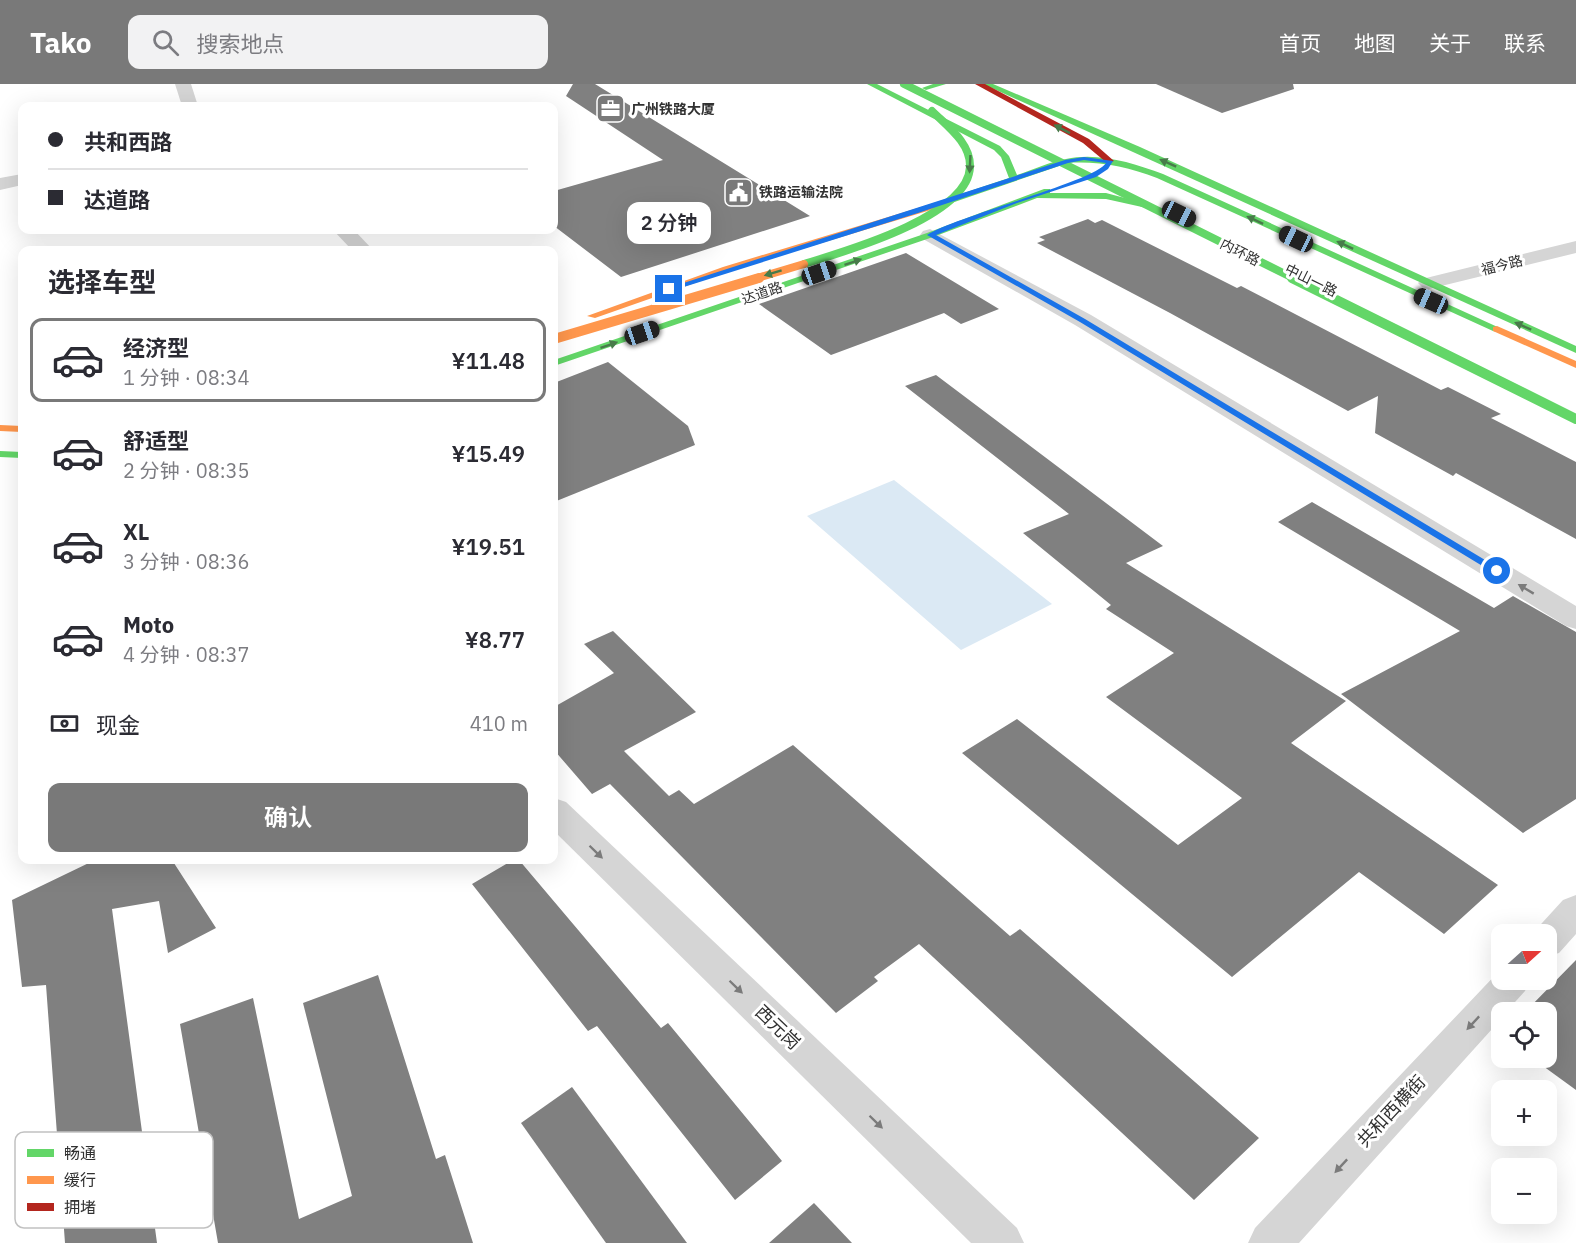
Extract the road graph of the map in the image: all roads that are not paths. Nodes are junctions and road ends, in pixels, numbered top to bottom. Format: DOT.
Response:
graph roads {
  1 [pos="183,84"];
  2 [pos="904,84"];
  3 [pos="942,84"];
  4 [pos="979,84"];
  5 [pos="987,84"];
  6 [pos="879,85"];
  7 [pos="925,86"];
  8 [pos="189,102"];
  9 [pos="1034,133"];
  10 [pos="1064,147"];
  11 [pos="1071,160"];
  12 [pos="1110,161"];
  13 [pos="1153,173"];
  14 [pos="1098,174"];
  15 [pos="1014,179"];
  16 [pos="18,181"];
  17 [pos="1136,182"];
  18 [pos="0,184"];
  19 [pos="1119,185"];
  20 [pos="1036,195"];
  21 [pos="1179,214"];
  22 [pos="347,234"];
  23 [pos="930,235"];
  24 [pos="359,246"];
  25 [pos="1576,247"];
  26 [pos="1429,283"];
  27 [pos="558,328"];
  28 [pos="558,338"];
  29 [pos="1576,350"];
  30 [pos="558,362"];
  31 [pos="1576,365"];
  32 [pos="1576,411"];
  33 [pos="1576,419"];
  34 [pos="0,428"];
  35 [pos="18,429"];
  36 [pos="0,454"];
  37 [pos="18,455"];
  38 [pos="1576,619"];
  39 [pos="558,815"];
  40 [pos="1576,910"];
  41 [pos="1557,930"];
  42 [pos="1503,990"];
  43 [pos="1002,1243"];
  44 [pos="1270,1243"];
  1 -- 8 [label="street"];
  2 -- 33 [label="main road, 内环路, bridge"];
  3 -- 7 [label="main road"];
  12 -- 4 [label="main road, one-way"];
  26 -- 5 [label="main road, one-way"];
  6 -- 15 [label="main road"];
  6 -- 28 [label="main road, one-way, bridge"];
  7 -- 9 [label="main road"];
  7 -- 11 [label="main road, 中山一路"];
  10 -- 17 [label="main road"];
  11 -- 12 [label="main road"];
  11 -- 14 [label="main road, 中山一路"];
  11 -- 15 [label="main road"];
  12 -- 13 [label="main road"];
  12 -- 14 [label="main road"];
  13 -- 19 [label="main road"];
  31 -- 13 [label="main road, one-way"];
  14 -- 19 [label="main road, 中山一路"];
  14 -- 20 [label="main road, 达道路"];
  15 -- 27 [label="main road"];
  16 -- 18 [label="street"];
  19 -- 21 [label="main road, 中山一路"];
  20 -- 21 [label="main road"];
  20 -- 23 [label="main road, 达道路"];
  21 -- 32 [label="main road, 中山一路"];
  22 -- 24 [label="street"];
  30 -- 23 [label="main road, 达道路, one-way"];
  38 -- 23 [label="street, one-way"];
  25 -- 26 [label="street, 福今路"];
  29 -- 26 [label="main road, one-way"];
  34 -- 35 [label="main road"];
  36 -- 37 [label="main road"];
  39 -- 43 [label="street, 西元岗, one-way"];
  40 -- 41 [label="street"];
  42 -- 44 [label="street, 共和西横街, one-way"];
}
